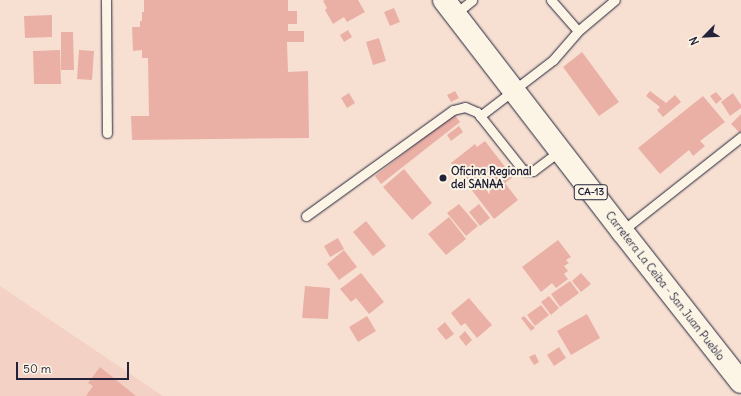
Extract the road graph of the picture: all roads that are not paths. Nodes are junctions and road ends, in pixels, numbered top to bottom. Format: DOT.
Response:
graph roads {
  1 [pos="106,0"];
  2 [pos="472,0"];
  3 [pos="551,0"];
  4 [pos="615,0"];
  5 [pos="449,7"];
  6 [pos="578,31"];
  7 [pos="513,90"];
  8 [pos="480,116"];
  9 [pos="107,133"];
  10 [pos="741,137"];
  11 [pos="560,151"];
  12 [pos="306,216"];
  13 [pos="622,231"];
  14 [pos="741,382"];
  1 -- 9 [label="lane"];
  2 -- 5 [label="lane"];
  3 -- 6 [label="lane"];
  4 -- 6 [label="lane"];
  5 -- 7 [label="main road, Carretera La Ceiba - San Juan Pueblo / CA-13"];
  6 -- 7 [label="lane"];
  7 -- 8 [label="lane"];
  7 -- 11 [label="main road, Carretera La Ceiba - San Juan Pueblo / CA-13"];
  8 -- 11 [label="lane"];
  8 -- 12 [label="lane"];
  10 -- 13 [label="lane"];
  11 -- 13 [label="main road, Carretera La Ceiba - San Juan Pueblo / CA-13"];
  13 -- 14 [label="main road, Carretera La Ceiba - San Juan Pueblo / CA-13"];
}
